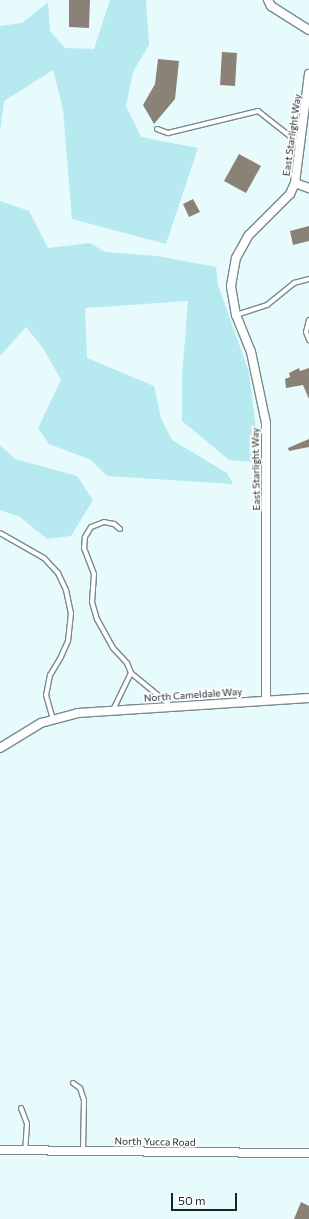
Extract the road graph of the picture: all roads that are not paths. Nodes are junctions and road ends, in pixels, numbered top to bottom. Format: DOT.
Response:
graph roads {
  1 [pos="268,0"];
  2 [pos="309,30"];
  3 [pos="309,74"];
  4 [pos="157,129"];
  5 [pos="302,146"];
  6 [pos="295,183"];
  7 [pos="309,188"];
  8 [pos="309,279"];
  9 [pos="236,315"];
  10 [pos="309,320"];
  11 [pos="309,340"];
  12 [pos="120,529"];
  13 [pos="0,533"];
  14 [pos="131,673"];
  15 [pos="309,698"];
  16 [pos="266,700"];
  17 [pos="171,706"];
  18 [pos="113,710"];
  19 [pos="53,720"];
  20 [pos="0,748"];
  21 [pos="73,1083"];
  22 [pos="21,1108"];
  23 [pos="0,1150"];
  24 [pos="25,1151"];
  25 [pos="83,1151"];
  26 [pos="309,1154"];
  1 -- 2 [label="street"];
  3 -- 5 [label="street, East Starlight Way"];
  4 -- 5 [label="lane"];
  5 -- 6 [label="street, East Starlight Way"];
  6 -- 7 [label="street"];
  6 -- 9 [label="street, East Starlight Way"];
  8 -- 9 [label="lane"];
  9 -- 16 [label="street, East Starlight Way"];
  10 -- 11 [label="lane"];
  12 -- 14 [label="lane"];
  13 -- 19 [label="lane"];
  14 -- 17 [label="lane"];
  14 -- 18 [label="lane"];
  15 -- 16 [label="street, North Cameldale Way"];
  16 -- 17 [label="street, North Cameldale Way"];
  17 -- 18 [label="street, North Cameldale Way"];
  18 -- 19 [label="street, North Cameldale Way"];
  19 -- 20 [label="street, North Cameldale Way"];
  21 -- 25 [label="lane"];
  22 -- 24 [label="lane"];
  23 -- 24 [label="street, North Yucca Road"];
  24 -- 25 [label="street, North Yucca Road"];
  25 -- 26 [label="street, North Yucca Road"];
}
